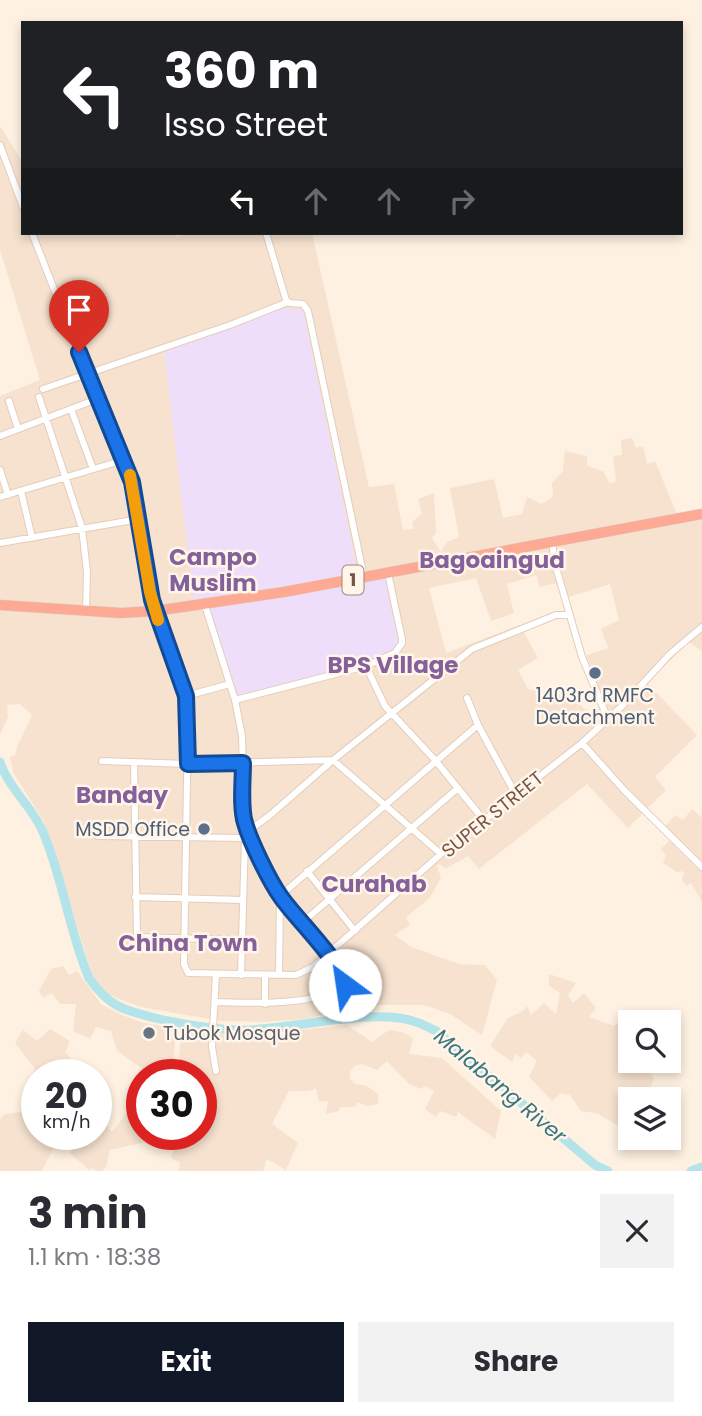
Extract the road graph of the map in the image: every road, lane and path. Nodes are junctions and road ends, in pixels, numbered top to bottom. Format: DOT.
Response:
graph roads {
  1 [pos="0,145"];
  2 [pos="21,202"];
  3 [pos="33,235"];
  4 [pos="266,235"];
  5 [pos="288,302"];
  6 [pos="88,373"];
  7 [pos="43,389"];
  8 [pos="39,397"];
  9 [pos="97,399"];
  10 [pos="9,401"];
  11 [pos="71,409"];
  12 [pos="45,418"];
  13 [pos="18,429"];
  14 [pos="0,436"];
  15 [pos="124,460"];
  16 [pos="93,469"];
  17 [pos="0,470"];
  18 [pos="66,478"];
  19 [pos="21,491"];
  20 [pos="8,495"];
  21 [pos="0,497"];
  22 [pos="702,514"];
  23 [pos="139,519"];
  24 [pos="82,528"];
  25 [pos="32,538"];
  26 [pos="552,541"];
  27 [pos="0,543"];
  28 [pos="388,573"];
  29 [pos="364,578"];
  30 [pos="204,602"];
  31 [pos="0,605"];
  32 [pos="86,611"];
  33 [pos="155,611"];
  34 [pos="570,615"];
  35 [pos="702,627"];
  36 [pos="366,666"];
  37 [pos="230,684"];
  38 [pos="186,696"];
  39 [pos="467,698"];
  40 [pos="235,701"];
  41 [pos="393,711"];
  42 [pos="608,719"];
  43 [pos="478,725"];
  44 [pos="582,743"];
  45 [pos="333,760"];
  46 [pos="435,760"];
  47 [pos="102,761"];
  48 [pos="134,762"];
  49 [pos="243,763"];
  50 [pos="188,764"];
  51 [pos="458,788"];
  52 [pos="516,795"];
  53 [pos="385,805"];
  54 [pos="483,819"];
  55 [pos="412,827"];
  56 [pos="99,836"];
  57 [pos="248,836"];
  58 [pos="137,837"];
  59 [pos="187,838"];
  60 [pos="441,854"];
  61 [pos="702,867"];
  62 [pos="307,871"];
  63 [pos="280,896"];
  64 [pos="135,897"];
  65 [pos="185,899"];
  66 [pos="243,900"];
  67 [pos="330,900"];
  68 [pos="303,922"];
  69 [pos="355,931"];
  70 [pos="184,938"];
  71 [pos="242,940"];
  72 [pos="327,955"];
  73 [pos="216,974"];
  74 [pos="241,975"];
  75 [pos="265,975"];
  76 [pos="279,975"];
  77 [pos="216,1002"];
  78 [pos="265,1004"];
  79 [pos="215,1059"];
  1 -- 2 [label="street"];
  3 -- 6 [label="street"];
  4 -- 5 [label="street"];
  5 -- 6 [label="street"];
  5 -- 29 [label="street"];
  6 -- 7 [label="street"];
  6 -- 9 [label="street"];
  8 -- 12 [label="street"];
  9 -- 11 [label="street"];
  9 -- 15 [label="street"];
  10 -- 13 [label="street"];
  11 -- 12 [label="street"];
  11 -- 16 [label="street"];
  12 -- 13 [label="street"];
  12 -- 18 [label="street"];
  13 -- 14 [label="street"];
  15 -- 16 [label="street"];
  15 -- 23 [label="street"];
  16 -- 18 [label="street"];
  17 -- 20 [label="street"];
  18 -- 19 [label="street"];
  18 -- 24 [label="street"];
  19 -- 20 [label="street"];
  19 -- 25 [label="street"];
  20 -- 21 [label="street"];
  22 -- 26 [label="highway, 1"];
  23 -- 24 [label="street"];
  23 -- 33 [label="street"];
  24 -- 25 [label="street"];
  24 -- 32 [label="street"];
  25 -- 27 [label="street"];
  26 -- 28 [label="highway, 1"];
  26 -- 34 [label="street"];
  28 -- 29 [label="highway, 1"];
  28 -- 36 [label="street"];
  29 -- 30 [label="highway, 1"];
  30 -- 33 [label="highway, 1"];
  30 -- 37 [label="street"];
  31 -- 32 [label="highway, 1"];
  32 -- 33 [label="highway, 1"];
  33 -- 38 [label="street"];
  34 -- 41 [label="street"];
  34 -- 42 [label="street"];
  35 -- 42 [label="street, SUPER STREET"];
  36 -- 40 [label="street"];
  36 -- 41 [label="street"];
  37 -- 38 [label="street"];
  37 -- 40 [label="street"];
  38 -- 50 [label="street"];
  39 -- 43 [label="street"];
  40 -- 49 [label="street"];
  41 -- 45 [label="street"];
  41 -- 46 [label="street"];
  42 -- 44 [label="street, SUPER STREET"];
  43 -- 46 [label="street"];
  43 -- 52 [label="street"];
  44 -- 52 [label="street, SUPER STREET"];
  44 -- 61 [label="street"];
  45 -- 49 [label="street"];
  45 -- 53 [label="street"];
  45 -- 57 [label="street"];
  46 -- 51 [label="street"];
  46 -- 53 [label="street"];
  47 -- 48 [label="street"];
  48 -- 50 [label="street"];
  48 -- 58 [label="street"];
  49 -- 50 [label="street"];
  49 -- 57 [label="street"];
  50 -- 59 [label="street"];
  51 -- 54 [label="street"];
  51 -- 55 [label="street"];
  52 -- 54 [label="street, SUPER STREET"];
  53 -- 55 [label="street"];
  53 -- 62 [label="street"];
  54 -- 60 [label="street, SUPER STREET"];
  55 -- 60 [label="street"];
  55 -- 67 [label="street"];
  56 -- 58 [label="street"];
  57 -- 59 [label="street"];
  57 -- 63 [label="street"];
  57 -- 66 [label="street"];
  58 -- 59 [label="street"];
  58 -- 64 [label="street"];
  59 -- 65 [label="street"];
  60 -- 69 [label="street, SUPER STREET"];
  62 -- 63 [label="street"];
  62 -- 67 [label="street"];
  63 -- 68 [label="street"];
  63 -- 76 [label="street"];
  64 -- 65 [label="street"];
  64 -- 70 [label="street"];
  65 -- 66 [label="street"];
  65 -- 70 [label="street"];
  66 -- 71 [label="street"];
  67 -- 68 [label="street"];
  67 -- 69 [label="street"];
  68 -- 72 [label="street"];
  69 -- 72 [label="street, SUPER STREET"];
  70 -- 71 [label="street"];
  70 -- 73 [label="street, SUPER STREET"];
  71 -- 74 [label="street"];
  72 -- 76 [label="street, SUPER STREET"];
  72 -- 78 [label="street"];
  73 -- 74 [label="street, SUPER STREET"];
  73 -- 77 [label="street"];
  74 -- 75 [label="street, SUPER STREET"];
  75 -- 76 [label="street, SUPER STREET"];
  75 -- 78 [label="street"];
  77 -- 78 [label="street"];
  77 -- 79 [label="street"];
}
